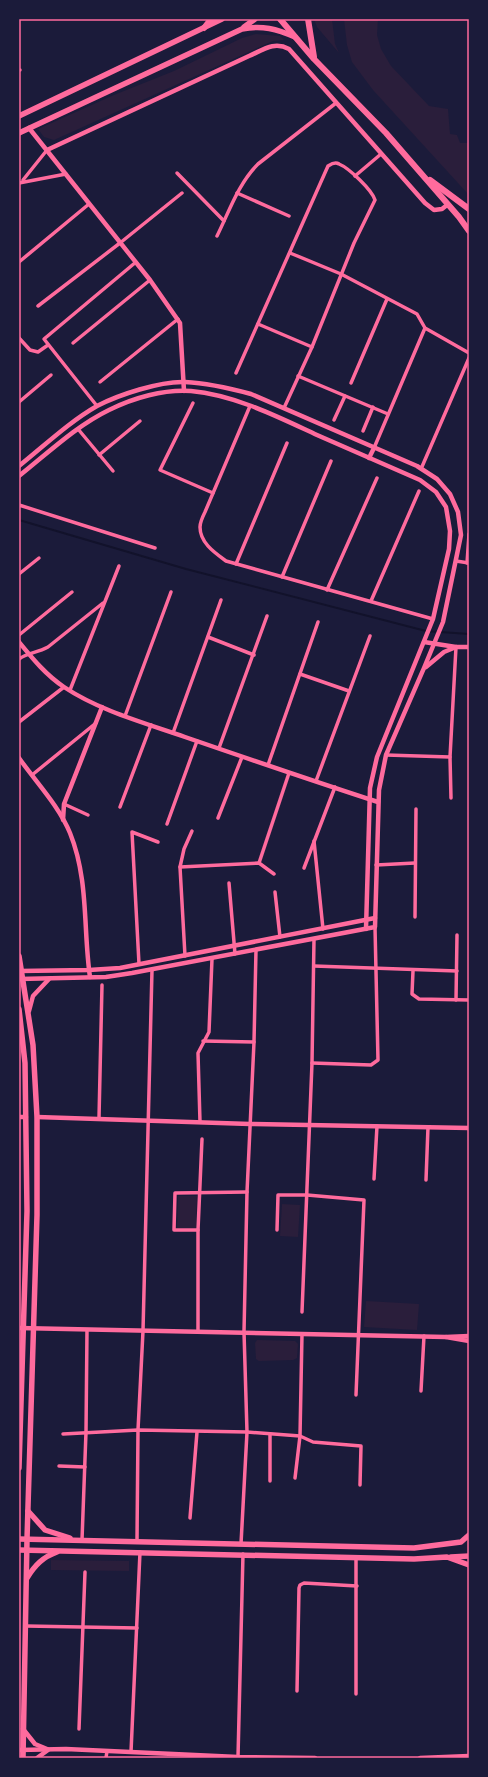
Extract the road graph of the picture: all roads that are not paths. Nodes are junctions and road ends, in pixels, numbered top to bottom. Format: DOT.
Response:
graph roads {
  1 [pos="211,19"];
  2 [pos="222,19"];
  3 [pos="255,19"];
  4 [pos="280,19"];
  5 [pos="308,19"];
  6 [pos="204,28"];
  7 [pos="242,28"];
  8 [pos="296,38"];
  9 [pos="314,59"];
  10 [pos="336,103"];
  11 [pos="19,116"];
  12 [pos="30,128"];
  13 [pos="19,133"];
  14 [pos="47,150"];
  15 [pos="381,154"];
  16 [pos="177,173"];
  17 [pos="66,174"];
  18 [pos="422,174"];
  19 [pos="355,176"];
  20 [pos="21,182"];
  21 [pos="182,193"];
  22 [pos="237,193"];
  23 [pos="89,204"];
  24 [pos="447,204"];
  25 [pos="469,209"];
  26 [pos="289,216"];
  27 [pos="224,221"];
  28 [pos="469,231"];
  29 [pos="218,236"];
  30 [pos="120,244"];
  31 [pos="290,253"];
  32 [pos="19,262"];
  33 [pos="136,262"];
  34 [pos="341,274"];
  35 [pos="150,280"];
  36 [pos="387,299"];
  37 [pos="38,306"];
  38 [pos="178,319"];
  39 [pos="258,324"];
  40 [pos="425,328"];
  41 [pos="19,338"];
  42 [pos="73,343"];
  43 [pos="48,345"];
  44 [pos="312,347"];
  45 [pos="469,353"];
  46 [pos="469,358"];
  47 [pos="236,373"];
  48 [pos="51,375"];
  49 [pos="298,376"];
  50 [pos="100,382"];
  51 [pos="183,382"];
  52 [pos="351,383"];
  53 [pos="184,391"];
  54 [pos="345,396"];
  55 [pos="19,402"];
  56 [pos="193,403"];
  57 [pos="97,406"];
  58 [pos="250,406"];
  59 [pos="373,407"];
  60 [pos="284,408"];
  61 [pos="388,414"];
  62 [pos="280,418"];
  63 [pos="334,420"];
  64 [pos="140,421"];
  65 [pos="66,428"];
  66 [pos="78,429"];
  67 [pos="363,431"];
  68 [pos="70,435"];
  69 [pos="287,442"];
  70 [pos="374,448"];
  71 [pos="99,455"];
  72 [pos="370,458"];
  73 [pos="331,461"];
  74 [pos="19,466"];
  75 [pos="421,469"];
  76 [pos="113,471"];
  77 [pos="19,476"];
  78 [pos="377,478"];
  79 [pos="419,491"];
  80 [pos="213,492"];
  81 [pos="19,505"];
  82 [pos="469,534"];
  83 [pos="155,548"];
  84 [pos="39,558"];
  85 [pos="456,561"];
  86 [pos="468,563"];
  87 [pos="236,564"];
  88 [pos="119,566"];
  89 [pos="19,574"];
  90 [pos="282,578"];
  91 [pos="327,590"];
  92 [pos="72,592"];
  93 [pos="170,592"];
  94 [pos="221,600"];
  95 [pos="371,601"];
  96 [pos="105,602"];
  97 [pos="267,616"];
  98 [pos="433,620"];
  99 [pos="318,622"];
  100 [pos="442,624"];
  101 [pos="19,634"];
  102 [pos="370,636"];
  103 [pos="208,637"];
  104 [pos="424,641"];
  105 [pos="19,642"];
  106 [pos="435,642"];
  107 [pos="456,647"];
  108 [pos="469,647"];
  109 [pos="29,654"];
  110 [pos="254,655"];
  111 [pos="19,659"];
  112 [pos="424,668"];
  113 [pos="300,674"];
  114 [pos="64,687"];
  115 [pos="70,690"];
  116 [pos="349,691"];
  117 [pos="102,707"];
  118 [pos="125,716"];
  119 [pos="19,722"];
  120 [pos="97,722"];
  121 [pos="151,725"];
  122 [pos="173,732"];
  123 [pos="197,741"];
  124 [pos="219,748"];
  125 [pos="386,755"];
  126 [pos="242,756"];
  127 [pos="450,757"];
  128 [pos="19,758"];
  129 [pos="268,765"];
  130 [pos="289,772"];
  131 [pos="32,775"];
  132 [pos="316,781"];
  133 [pos="335,787"];
  134 [pos="451,798"];
  135 [pos="370,799"];
  136 [pos="378,802"];
  137 [pos="64,804"];
  138 [pos="120,807"];
  139 [pos="416,809"];
  140 [pos="88,814"];
  141 [pos="218,818"];
  142 [pos="63,820"];
  143 [pos="167,824"];
  144 [pos="192,831"];
  145 [pos="314,841"];
  146 [pos="158,842"];
  147 [pos="259,863"];
  148 [pos="415,863"];
  149 [pos="376,865"];
  150 [pos="180,867"];
  151 [pos="304,868"];
  152 [pos="274,874"];
  153 [pos="229,883"];
  154 [pos="275,892"];
  155 [pos="415,917"];
  156 [pos="376,918"];
  157 [pos="366,920"];
  158 [pos="375,927"];
  159 [pos="323,929"];
  160 [pos="366,929"];
  161 [pos="457,935"];
  162 [pos="280,937"];
  163 [pos="314,939"];
  164 [pos="234,945"];
  165 [pos="256,950"];
  166 [pos="235,954"];
  167 [pos="19,956"];
  168 [pos="185,956"];
  169 [pos="212,958"];
  170 [pos="139,964"];
  171 [pos="314,966"];
  172 [pos="376,968"];
  173 [pos="89,970"];
  174 [pos="152,970"];
  175 [pos="413,970"];
  176 [pos="20,971"];
  177 [pos="457,971"];
  178 [pos="90,977"];
  179 [pos="21,979"];
  180 [pos="49,979"];
  181 [pos="102,985"];
  182 [pos="456,1000"];
  183 [pos="469,1000"];
  184 [pos="19,1009"];
  185 [pos="28,1012"];
  186 [pos="203,1041"];
  187 [pos="254,1042"];
  188 [pos="312,1063"];
  189 [pos="19,1117"];
  190 [pos="26,1117"];
  191 [pos="36,1117"];
  192 [pos="99,1118"];
  193 [pos="148,1120"];
  194 [pos="200,1122"];
  195 [pos="250,1124"];
  196 [pos="310,1124"];
  197 [pos="377,1126"];
  198 [pos="428,1127"];
  199 [pos="469,1128"];
  200 [pos="202,1138"];
  201 [pos="374,1179"];
  202 [pos="426,1180"];
  203 [pos="247,1192"];
  204 [pos="199,1194"];
  205 [pos="307,1194"];
  206 [pos="198,1230"];
  207 [pos="278,1230"];
  208 [pos="302,1312"];
  209 [pos="22,1328"];
  210 [pos="33,1329"];
  211 [pos="87,1330"];
  212 [pos="142,1331"];
  213 [pos="198,1331"];
  214 [pos="244,1332"];
  215 [pos="302,1334"];
  216 [pos="360,1334"];
  217 [pos="424,1336"];
  218 [pos="469,1336"];
  219 [pos="446,1337"];
  220 [pos="469,1340"];
  221 [pos="421,1391"];
  222 [pos="356,1395"];
  223 [pos="138,1430"];
  224 [pos="86,1432"];
  225 [pos="197,1432"];
  226 [pos="247,1432"];
  227 [pos="63,1434"];
  228 [pos="270,1434"];
  229 [pos="300,1436"];
  230 [pos="59,1466"];
  231 [pos="85,1466"];
  232 [pos="19,1468"];
  233 [pos="295,1478"];
  234 [pos="270,1480"];
  235 [pos="360,1485"];
  236 [pos="28,1511"];
  237 [pos="190,1518"];
  238 [pos="469,1535"];
  239 [pos="19,1539"];
  240 [pos="27,1539"];
  241 [pos="76,1540"];
  242 [pos="82,1540"];
  243 [pos="137,1541"];
  244 [pos="461,1542"];
  245 [pos="469,1542"];
  246 [pos="241,1544"];
  247 [pos="19,1550"];
  248 [pos="27,1550"];
  249 [pos="61,1550"];
  250 [pos="140,1552"];
  251 [pos="243,1554"];
  252 [pos="469,1556"];
  253 [pos="356,1557"];
  254 [pos="447,1557"];
  255 [pos="469,1565"];
  256 [pos="85,1572"];
  257 [pos="27,1578"];
  258 [pos="357,1586"];
  259 [pos="26,1626"];
  260 [pos="84,1628"];
  261 [pos="137,1628"];
  262 [pos="296,1691"];
  263 [pos="356,1694"];
  264 [pos="23,1729"];
  265 [pos="79,1729"];
  266 [pos="21,1750"];
  267 [pos="48,1750"];
  268 [pos="107,1751"];
  269 [pos="131,1752"];
  270 [pos="158,1756"];
  271 [pos="469,1756"];
  272 [pos="238,1757"];
  273 [pos="23,1758"];
  274 [pos="37,1758"];
  275 [pos="106,1758"];
  276 [pos="284,1758"];
  277 [pos="315,1758"];
  278 [pos="420,1758"];
  1 -- 6 [label="main road"];
  2 -- 6 [label="main road"];
  3 -- 7 [label="main road"];
  4 -- 8 [label="main road"];
  5 -- 9 [label="main road"];
  6 -- 11 [label="main road"];
  7 -- 8 [label="main road"];
  7 -- 12 [label="main road"];
  8 -- 9 [label="main road"];
  9 -- 18 [label="main road"];
  10 -- 14 [label="street"];
  10 -- 15 [label="street"];
  10 -- 22 [label="street"];
  12 -- 13 [label="main road"];
  12 -- 14 [label="street"];
  14 -- 17 [label="street"];
  14 -- 20 [label="street"];
  15 -- 19 [label="street"];
  15 -- 24 [label="street"];
  16 -- 27 [label="street"];
  17 -- 20 [label="street"];
  17 -- 23 [label="street"];
  18 -- 24 [label="main road"];
  18 -- 25 [label="main road"];
  19 -- 31 [label="street"];
  19 -- 34 [label="street"];
  21 -- 30 [label="street"];
  22 -- 26 [label="street"];
  22 -- 27 [label="street"];
  23 -- 30 [label="street"];
  23 -- 32 [label="street"];
  24 -- 28 [label="main road"];
  27 -- 29 [label="street"];
  30 -- 33 [label="street"];
  30 -- 37 [label="street"];
  31 -- 34 [label="street"];
  31 -- 39 [label="street"];
  33 -- 35 [label="street"];
  33 -- 43 [label="street"];
  34 -- 36 [label="street"];
  34 -- 44 [label="street"];
  35 -- 38 [label="street"];
  35 -- 42 [label="street"];
  36 -- 40 [label="street"];
  36 -- 52 [label="street"];
  38 -- 50 [label="street"];
  38 -- 51 [label="street"];
  39 -- 44 [label="street"];
  39 -- 47 [label="street"];
  40 -- 45 [label="street"];
  40 -- 61 [label="street"];
  41 -- 43 [label="street"];
  43 -- 57 [label="street"];
  44 -- 49 [label="street"];
  46 -- 75 [label="street"];
  48 -- 55 [label="street"];
  49 -- 54 [label="street"];
  49 -- 60 [label="street"];
  51 -- 53 [label="street"];
  51 -- 57 [label="street"];
  51 -- 60 [label="street"];
  53 -- 58 [label="street"];
  53 -- 66 [label="street"];
  54 -- 59 [label="street"];
  54 -- 63 [label="street"];
  56 -- 80 [label="street"];
  57 -- 65 [label="street"];
  58 -- 62 [label="street"];
  58 -- 80 [label="street"];
  59 -- 61 [label="street"];
  59 -- 67 [label="street"];
  60 -- 62 [label="street"];
  60 -- 70 [label="street"];
  61 -- 70 [label="street"];
  62 -- 72 [label="street"];
  64 -- 71 [label="street"];
  65 -- 68 [label="street"];
  65 -- 74 [label="street"];
  66 -- 68 [label="street"];
  66 -- 71 [label="street"];
  68 -- 77 [label="street"];
  69 -- 87 [label="street"];
  70 -- 72 [label="street"];
  70 -- 75 [label="street"];
  71 -- 76 [label="street"];
  72 -- 98 [label="street"];
  73 -- 90 [label="street"];
  75 -- 85 [label="street"];
  78 -- 91 [label="street"];
  79 -- 95 [label="street"];
  80 -- 87 [label="street"];
  81 -- 83 [label="street"];
  82 -- 86 [label="street"];
  84 -- 89 [label="street"];
  85 -- 86 [label="street"];
  85 -- 100 [label="street"];
  87 -- 90 [label="street"];
  88 -- 96 [label="street"];
  90 -- 91 [label="street"];
  91 -- 95 [label="street"];
  92 -- 101 [label="street"];
  93 -- 118 [label="street"];
  94 -- 103 [label="street"];
  95 -- 98 [label="street"];
  96 -- 109 [label="street"];
  96 -- 115 [label="street"];
  97 -- 110 [label="street"];
  98 -- 100 [label="street"];
  98 -- 104 [label="street"];
  99 -- 113 [label="street"];
  100 -- 106 [label="street"];
  102 -- 116 [label="street"];
  103 -- 110 [label="street"];
  103 -- 122 [label="street"];
  104 -- 106 [label="street"];
  104 -- 135 [label="street"];
  105 -- 109 [label="street"];
  106 -- 107 [label="street"];
  106 -- 112 [label="street"];
  107 -- 108 [label="street"];
  107 -- 112 [label="street"];
  107 -- 127 [label="street"];
  109 -- 111 [label="street"];
  109 -- 114 [label="street"];
  110 -- 124 [label="street"];
  112 -- 125 [label="street"];
  113 -- 116 [label="street"];
  113 -- 129 [label="street"];
  114 -- 115 [label="street"];
  114 -- 119 [label="street"];
  115 -- 117 [label="street"];
  116 -- 132 [label="street"];
  117 -- 118 [label="street"];
  117 -- 120 [label="street"];
  118 -- 121 [label="street"];
  120 -- 131 [label="street"];
  120 -- 137 [label="street"];
  121 -- 122 [label="street"];
  121 -- 138 [label="street"];
  122 -- 123 [label="street"];
  123 -- 124 [label="street"];
  123 -- 143 [label="street"];
  124 -- 126 [label="street"];
  125 -- 127 [label="street"];
  125 -- 136 [label="street"];
  126 -- 129 [label="street"];
  126 -- 141 [label="street"];
  127 -- 134 [label="street"];
  128 -- 131 [label="street"];
  129 -- 130 [label="street"];
  130 -- 132 [label="street"];
  130 -- 147 [label="street"];
  131 -- 142 [label="street"];
  132 -- 133 [label="street"];
  133 -- 135 [label="street"];
  133 -- 145 [label="street"];
  135 -- 136 [label="street"];
  135 -- 157 [label="street"];
  136 -- 149 [label="street"];
  137 -- 140 [label="street"];
  137 -- 142 [label="street"];
  139 -- 148 [label="street"];
  142 -- 173 [label="street"];
  144 -- 150 [label="street"];
  145 -- 151 [label="street"];
  145 -- 159 [label="street"];
  146 -- 170 [label="street"];
  147 -- 150 [label="street"];
  147 -- 152 [label="street"];
  148 -- 149 [label="street"];
  148 -- 155 [label="street"];
  149 -- 156 [label="street"];
  150 -- 168 [label="street"];
  153 -- 164 [label="street"];
  154 -- 162 [label="street"];
  156 -- 157 [label="street"];
  156 -- 158 [label="street"];
  157 -- 159 [label="street"];
  157 -- 160 [label="street"];
  158 -- 160 [label="street"];
  158 -- 172 [label="street"];
  159 -- 162 [label="street"];
  160 -- 163 [label="street"];
  161 -- 177 [label="street"];
  162 -- 164 [label="street"];
  163 -- 165 [label="street"];
  163 -- 171 [label="street"];
  164 -- 166 [label="street"];
  164 -- 168 [label="street"];
  165 -- 166 [label="street"];
  165 -- 187 [label="street"];
  166 -- 169 [label="street"];
  167 -- 176 [label="main road"];
  168 -- 170 [label="street"];
  169 -- 174 [label="street"];
  169 -- 186 [label="street"];
  170 -- 173 [label="street"];
  171 -- 172 [label="street"];
  171 -- 188 [label="street"];
  172 -- 175 [label="street"];
  172 -- 188 [label="street"];
  173 -- 176 [label="street"];
  173 -- 178 [label="street"];
  174 -- 178 [label="street"];
  174 -- 193 [label="street"];
  175 -- 177 [label="street"];
  175 -- 182 [label="street"];
  176 -- 179 [label="main road"];
  177 -- 182 [label="street"];
  178 -- 180 [label="street"];
  179 -- 180 [label="street"];
  179 -- 185 [label="main road"];
  180 -- 185 [label="street"];
  181 -- 192 [label="street"];
  182 -- 183 [label="street"];
  184 -- 190 [label="main road"];
  185 -- 191 [label="main road"];
  186 -- 187 [label="street"];
  186 -- 194 [label="street"];
  187 -- 195 [label="street"];
  188 -- 196 [label="street"];
  189 -- 190 [label="street"];
  190 -- 209 [label="main road"];
  191 -- 192 [label="street"];
  191 -- 210 [label="main road"];
  192 -- 193 [label="street"];
  193 -- 194 [label="street"];
  193 -- 212 [label="street"];
  194 -- 195 [label="street"];
  195 -- 196 [label="street"];
  195 -- 203 [label="street"];
  196 -- 197 [label="street"];
  196 -- 205 [label="street"];
  197 -- 198 [label="street"];
  197 -- 201 [label="street"];
  198 -- 199 [label="street"];
  198 -- 202 [label="street"];
  200 -- 204 [label="street"];
  203 -- 204 [label="street"];
  203 -- 214 [label="street"];
  204 -- 206 [label="street"];
  204 -- 206 [label="street"];
  205 -- 207 [label="street"];
  205 -- 208 [label="street"];
  205 -- 216 [label="street"];
  206 -- 213 [label="street"];
  209 -- 210 [label="street"];
  209 -- 232 [label="main road"];
  210 -- 211 [label="street"];
  210 -- 236 [label="main road"];
  211 -- 212 [label="street"];
  211 -- 224 [label="street"];
  212 -- 213 [label="street"];
  212 -- 223 [label="street"];
  213 -- 214 [label="street"];
  214 -- 215 [label="street"];
  214 -- 226 [label="street"];
  215 -- 216 [label="street"];
  215 -- 229 [label="street"];
  216 -- 217 [label="street"];
  216 -- 222 [label="street"];
  217 -- 219 [label="street"];
  217 -- 221 [label="street"];
  218 -- 219 [label="street"];
  219 -- 220 [label="street"];
  223 -- 224 [label="street"];
  223 -- 225 [label="street"];
  223 -- 243 [label="street"];
  224 -- 227 [label="street"];
  224 -- 231 [label="street"];
  225 -- 226 [label="street"];
  225 -- 237 [label="street"];
  226 -- 228 [label="street"];
  226 -- 246 [label="street"];
  228 -- 229 [label="street"];
  228 -- 234 [label="street"];
  229 -- 233 [label="street"];
  229 -- 235 [label="street"];
  230 -- 231 [label="street"];
  231 -- 242 [label="street"];
  236 -- 240 [label="main road"];
  236 -- 241 [label="main road"];
  238 -- 244 [label="main road"];
  239 -- 240 [label="main road"];
  240 -- 241 [label="main road"];
  240 -- 248 [label="main road"];
  241 -- 242 [label="main road"];
  242 -- 243 [label="main road"];
  243 -- 246 [label="main road"];
  244 -- 245 [label="main road"];
  244 -- 246 [label="main road"];
  247 -- 248 [label="main road"];
  248 -- 249 [label="main road"];
  248 -- 257 [label="main road"];
  249 -- 250 [label="main road"];
  249 -- 257 [label="main road"];
  250 -- 251 [label="main road"];
  250 -- 261 [label="street"];
  251 -- 253 [label="main road"];
  251 -- 272 [label="street"];
  252 -- 254 [label="main road"];
  253 -- 254 [label="main road"];
  253 -- 258 [label="street"];
  254 -- 255 [label="main road"];
  256 -- 260 [label="street"];
  257 -- 259 [label="main road"];
  258 -- 262 [label="street"];
  258 -- 263 [label="street"];
  259 -- 260 [label="street"];
  259 -- 264 [label="main road"];
  260 -- 261 [label="street"];
  260 -- 265 [label="street"];
  261 -- 269 [label="street"];
  264 -- 266 [label="main road"];
  264 -- 267 [label="street"];
  266 -- 267 [label="street"];
  266 -- 273 [label="main road"];
  267 -- 268 [label="street"];
  267 -- 274 [label="street"];
  268 -- 269 [label="street"];
  268 -- 275 [label="street"];
  269 -- 270 [label="street"];
  270 -- 272 [label="street"];
  271 -- 278 [label="street"];
  272 -- 276 [label="street"];
  276 -- 277 [label="street"];
}
